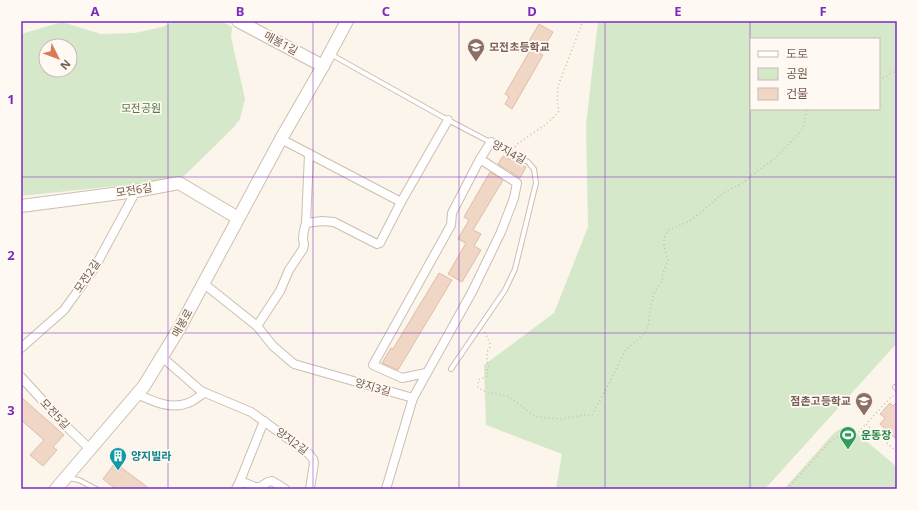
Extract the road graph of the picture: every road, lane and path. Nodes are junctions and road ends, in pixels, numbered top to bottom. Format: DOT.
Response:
graph roads {
  1 [pos="238,21"];
  2 [pos="347,21"];
  3 [pos="582,21"];
  4 [pos="329,54"];
  5 [pos="323,66"];
  6 [pos="897,70"];
  7 [pos="880,79"];
  8 [pos="807,110"];
  9 [pos="448,120"];
  10 [pos="281,139"];
  11 [pos="491,142"];
  12 [pos="309,154"];
  13 [pos="516,156"];
  14 [pos="480,159"];
  15 [pos="136,190"];
  16 [pos="401,202"];
  17 [pos="21,206"];
  18 [pos="238,218"];
  19 [pos="306,223"];
  20 [pos="203,283"];
  21 [pos="483,323"];
  22 [pos="257,326"];
  23 [pos="21,348"];
  24 [pos="162,357"];
  25 [pos="451,369"];
  26 [pos="426,373"];
  27 [pos="21,377"];
  28 [pos="204,393"];
  29 [pos="137,394"];
  30 [pos="413,398"];
  31 [pos="897,398"];
  32 [pos="264,421"];
  33 [pos="866,424"];
  34 [pos="90,449"];
  35 [pos="897,452"];
  36 [pos="66,477"];
  37 [pos="240,481"];
  38 [pos="56,489"];
  39 [pos="96,489"];
  40 [pos="236,489"];
  41 [pos="285,489"];
  42 [pos="310,489"];
  43 [pos="386,489"];
  44 [pos="787,489"];
  1 -- 5 [label="street, 매봉1길"];
  2 -- 4 [label="street, 매봉로"];
  3 -- 13 [label="path"];
  4 -- 5 [label="street, 매봉로"];
  4 -- 9 [label="lane, 양지4길"];
  5 -- 10 [label="street, 매봉로"];
  6 -- 7 [label="path"];
  8 -- 21 [label="path"];
  9 -- 11 [label="lane, 양지4길"];
  9 -- 16 [label="street"];
  10 -- 12 [label="street"];
  10 -- 18 [label="street, 매봉로"];
  11 -- 13 [label="lane, 양지4길"];
  11 -- 14 [label="street"];
  12 -- 16 [label="street"];
  12 -- 19 [label="street"];
  13 -- 21 [label="lane, 양지4길"];
  14 -- 26 [label="street"];
  14 -- 26 [label="street"];
  15 -- 17 [label="street, 모전6길"];
  15 -- 18 [label="street, 모전6길"];
  15 -- 23 [label="street, 모전2길"];
  16 -- 19 [label="street"];
  18 -- 20 [label="street, 매봉로"];
  19 -- 22 [label="street"];
  20 -- 22 [label="street, 양지3길"];
  20 -- 24 [label="street, 매봉로"];
  21 -- 25 [label="lane, 양지4길"];
  22 -- 30 [label="street, 양지3길"];
  24 -- 28 [label="street, 양지2길"];
  24 -- 29 [label="street, 매봉로"];
  26 -- 30 [label="street"];
  27 -- 34 [label="street, 모전5길"];
  28 -- 29 [label="street"];
  28 -- 32 [label="street, 양지2길"];
  29 -- 34 [label="street, 매봉로"];
  30 -- 43 [label="street"];
  31 -- 33 [label="path"];
  32 -- 37 [label="street, 양지2길"];
  32 -- 42 [label="street, 양지2길"];
  33 -- 35 [label="path"];
  33 -- 44 [label="path"];
  34 -- 36 [label="street, 매봉로"];
  36 -- 38 [label="street, 매봉로"];
  36 -- 39 [label="lane"];
  37 -- 40 [label="street, 양지2길"];
  37 -- 41 [label="street"];
}
